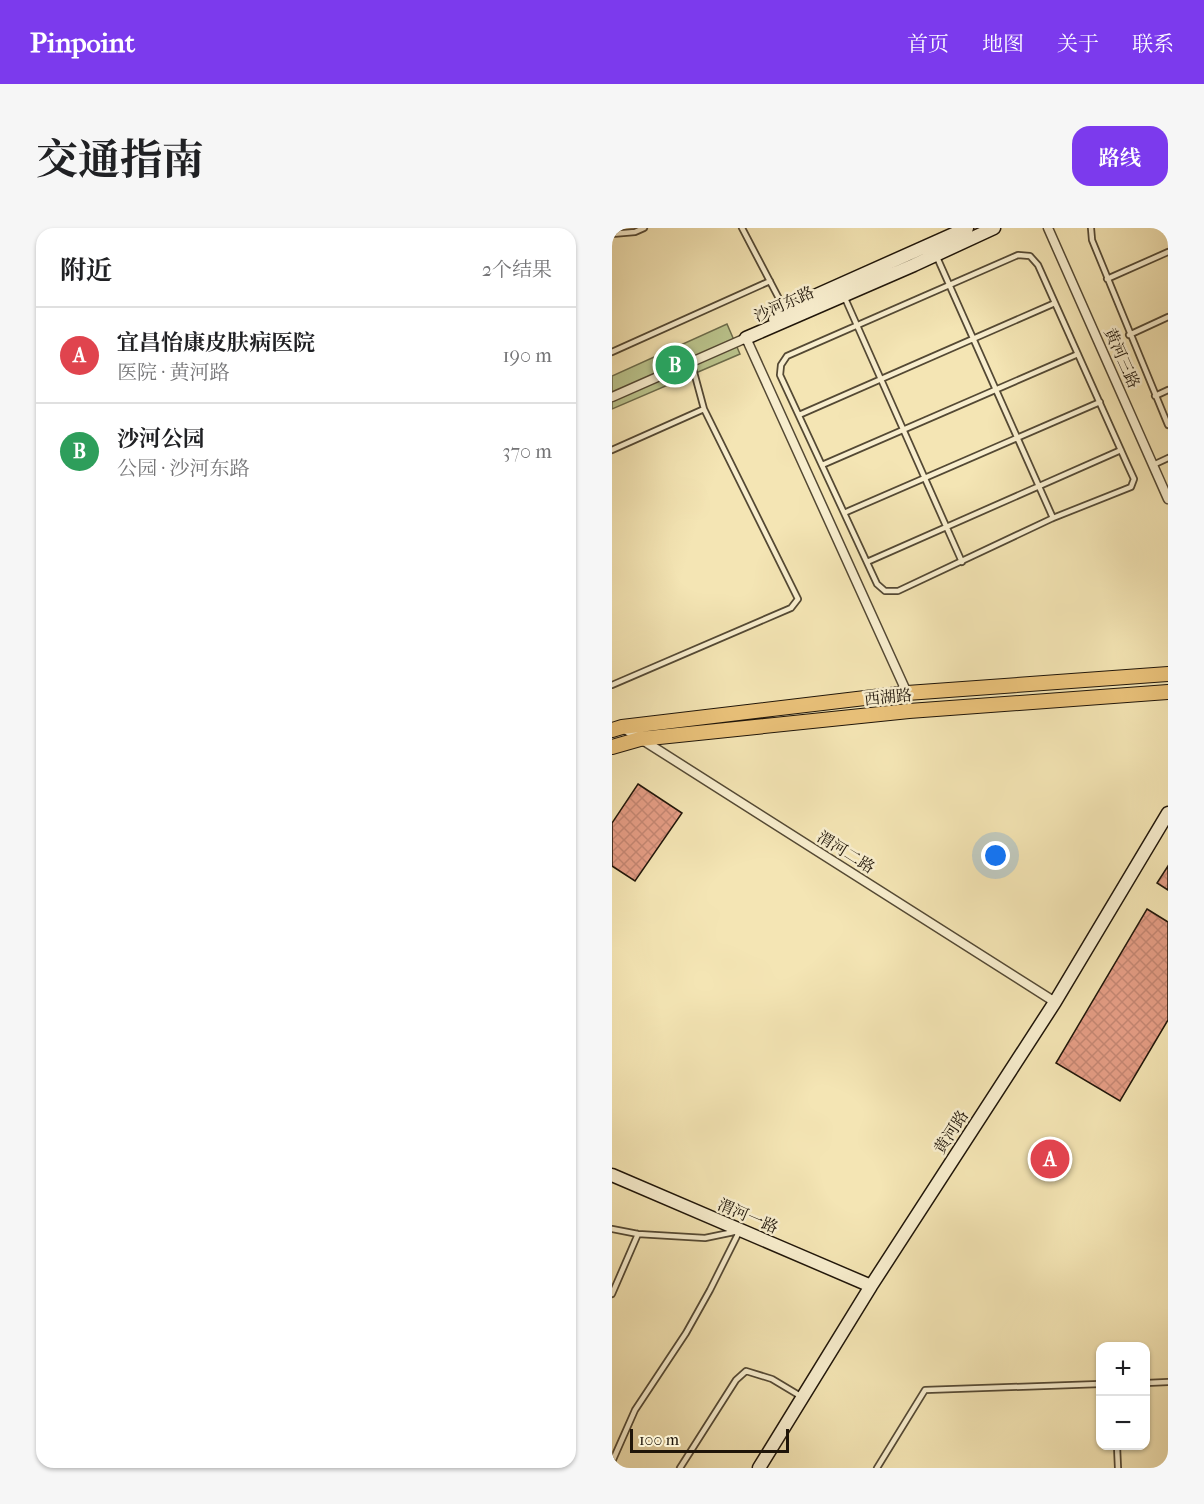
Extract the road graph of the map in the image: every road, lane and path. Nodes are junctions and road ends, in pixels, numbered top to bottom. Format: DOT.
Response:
graph roads {
  1 [pos="644,228"];
  2 [pos="742,228"];
  3 [pos="967,228"];
  4 [pos="994,228"];
  5 [pos="1048,228"];
  6 [pos="1091,228"];
  7 [pos="612,234"];
  8 [pos="934,250"];
  9 [pos="1168,252"];
  10 [pos="1107,279"];
  11 [pos="770,281"];
  12 [pos="950,286"];
  13 [pos="842,291"];
  14 [pos="1055,303"];
  15 [pos="786,312"];
  16 [pos="1168,317"];
  17 [pos="857,326"];
  18 [pos="1130,335"];
  19 [pos="746,338"];
  20 [pos="974,339"];
  21 [pos="612,352"];
  22 [pos="1078,354"];
  23 [pos="691,361"];
  24 [pos="881,379"];
  25 [pos="996,390"];
  26 [pos="1168,390"];
  27 [pos="1155,396"];
  28 [pos="612,397"];
  29 [pos="1100,402"];
  30 [pos="704,410"];
  31 [pos="799,415"];
  32 [pos="1168,425"];
  33 [pos="903,430"];
  34 [pos="1017,438"];
  35 [pos="612,450"];
  36 [pos="1121,450"];
  37 [pos="1168,458"];
  38 [pos="822,465"];
  39 [pos="1153,465"];
  40 [pos="925,478"];
  41 [pos="1039,486"];
  42 [pos="1168,499"];
  43 [pos="844,513"];
  44 [pos="1053,518"];
  45 [pos="946,527"];
  46 [pos="867,562"];
  47 [pos="962,562"];
  48 [pos="1168,674"];
  49 [pos="612,685"];
  50 [pos="1168,692"];
  51 [pos="907,693"];
  52 [pos="617,729"];
  53 [pos="640,739"];
  54 [pos="612,747"];
  55 [pos="1168,813"];
  56 [pos="1055,1002"];
  57 [pos="612,1175"];
  58 [pos="612,1229"];
  59 [pos="740,1230"];
  60 [pos="638,1234"];
  61 [pos="871,1286"];
  62 [pos="612,1294"];
  63 [pos="1168,1382"];
  64 [pos="1150,1383"];
  65 [pos="1096,1384"];
  66 [pos="802,1397"];
  67 [pos="1117,1450"];
  68 [pos="612,1462"];
  69 [pos="680,1468"];
  70 [pos="759,1468"];
  71 [pos="877,1468"];
  72 [pos="1118,1468"];
  1 -- 7 [label="lane"];
  2 -- 11 [label="lane"];
  3 -- 8 [label="main road, 沙河东路"];
  4 -- 8 [label="main road, 沙河东路"];
  5 -- 39 [label="street, 黄河三路"];
  6 -- 10 [label="lane"];
  8 -- 12 [label="lane"];
  8 -- 13 [label="main road, 沙河东路"];
  9 -- 10 [label="lane"];
  10 -- 18 [label="lane"];
  11 -- 15 [label="lane"];
  11 -- 21 [label="lane"];
  12 -- 14 [label="lane"];
  12 -- 17 [label="lane"];
  12 -- 20 [label="lane"];
  13 -- 15 [label="main road, 沙河东路"];
  13 -- 17 [label="lane"];
  13 -- 19 [label="main road, 沙河东路"];
  14 -- 20 [label="lane"];
  14 -- 22 [label="lane"];
  15 -- 19 [label="main road, 沙河东路"];
  16 -- 18 [label="lane"];
  17 -- 24 [label="lane"];
  17 -- 31 [label="lane"];
  18 -- 27 [label="lane"];
  19 -- 23 [label="street"];
  19 -- 51 [label="street"];
  20 -- 24 [label="lane"];
  20 -- 25 [label="lane"];
  22 -- 25 [label="lane"];
  22 -- 29 [label="lane"];
  23 -- 28 [label="street"];
  23 -- 30 [label="lane"];
  24 -- 31 [label="lane"];
  24 -- 33 [label="lane"];
  25 -- 33 [label="lane"];
  25 -- 34 [label="lane"];
  26 -- 27 [label="lane"];
  27 -- 32 [label="lane"];
  29 -- 34 [label="lane"];
  29 -- 36 [label="lane"];
  30 -- 35 [label="lane"];
  30 -- 49 [label="lane"];
  31 -- 38 [label="lane"];
  33 -- 38 [label="lane"];
  33 -- 40 [label="lane"];
  34 -- 40 [label="lane"];
  34 -- 41 [label="lane"];
  36 -- 41 [label="lane"];
  36 -- 44 [label="lane"];
  37 -- 39 [label="lane"];
  38 -- 43 [label="lane"];
  39 -- 42 [label="street, 黄河三路"];
  40 -- 43 [label="lane"];
  40 -- 45 [label="lane"];
  41 -- 44 [label="lane"];
  41 -- 45 [label="lane"];
  43 -- 46 [label="lane"];
  44 -- 47 [label="lane"];
  45 -- 46 [label="lane"];
  45 -- 47 [label="lane"];
  46 -- 47 [label="lane"];
  48 -- 51 [label="main road, 西湖路"];
  50 -- 53 [label="main road, 西湖路"];
  51 -- 52 [label="main road, 西湖路"];
  52 -- 53 [label="street, 渭河二路"];
  53 -- 54 [label="main road, 西湖路"];
  53 -- 56 [label="street, 渭河二路"];
  55 -- 56 [label="main road, 黄河路"];
  56 -- 61 [label="main road, 黄河路"];
  57 -- 59 [label="main road, 渭河一路"];
  58 -- 60 [label="lane"];
  59 -- 60 [label="lane"];
  59 -- 61 [label="main road, 渭河一路"];
  59 -- 68 [label="lane"];
  60 -- 62 [label="lane"];
  61 -- 66 [label="main road, 黄河路"];
  63 -- 64 [label="lane"];
  65 -- 71 [label="lane"];
  66 -- 69 [label="lane"];
  66 -- 70 [label="main road, 黄河路"];
  67 -- 72 [label="lane"];
}
